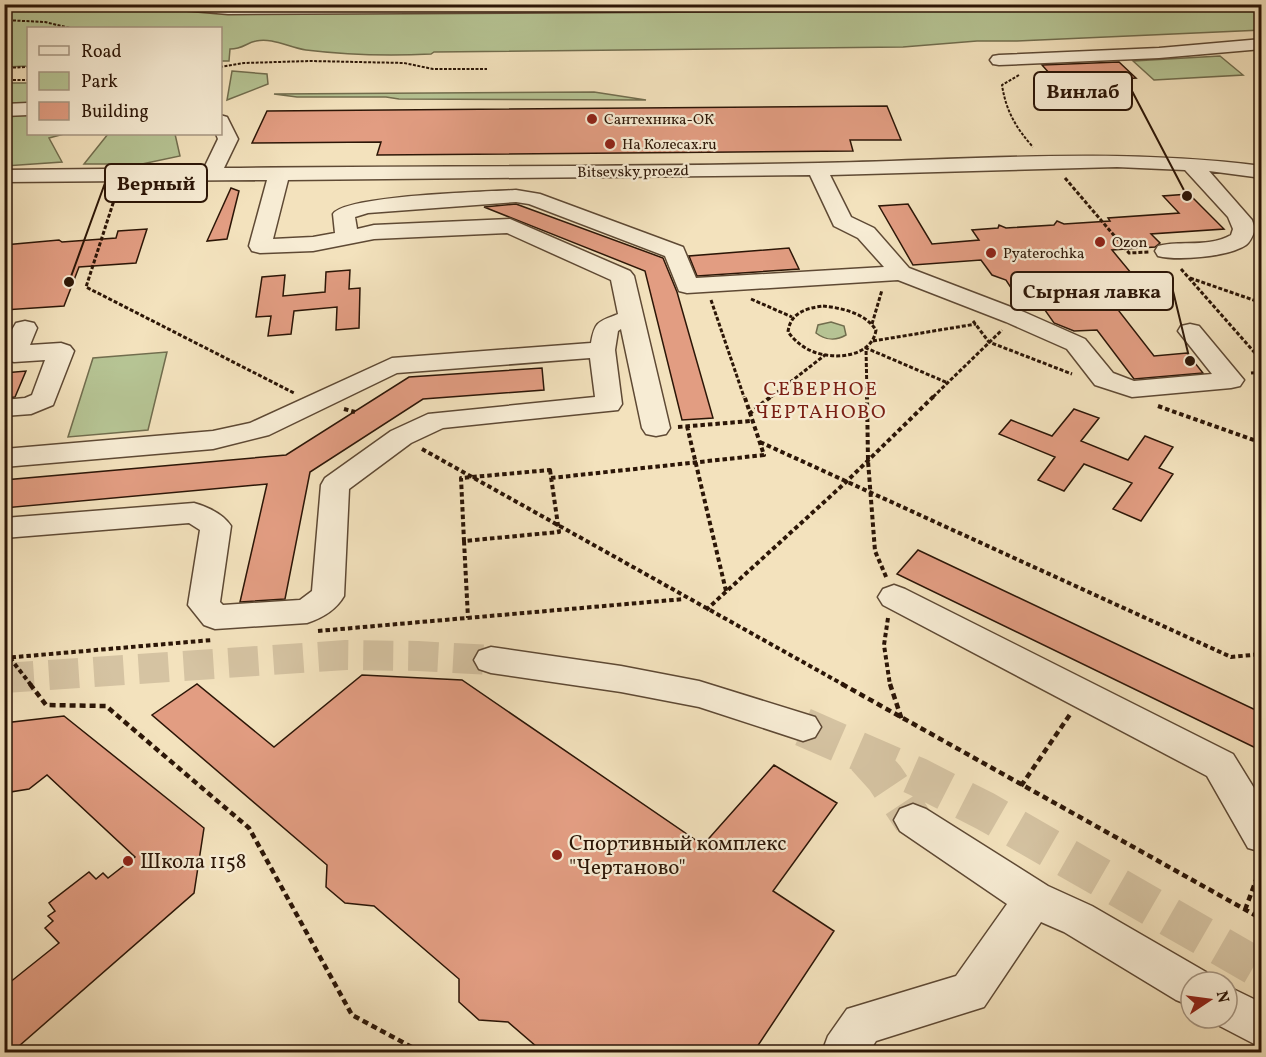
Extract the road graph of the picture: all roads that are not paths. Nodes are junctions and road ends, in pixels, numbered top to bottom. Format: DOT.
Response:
graph roads {
  1 [pos="169,4"];
  2 [pos="1098,4"];
  3 [pos="1262,44"];
  4 [pos="999,60"];
  5 [pos="27,109"];
  6 [pos="4,110"];
  7 [pos="222,126"];
  8 [pos="1200,165"];
  9 [pos="817,169"];
  10 [pos="1262,172"];
  11 [pos="210,175"];
  12 [pos="279,175"];
  13 [pos="4,176"];
  14 [pos="1251,216"];
  15 [pos="347,238"];
  16 [pos="1166,251"];
  17 [pos="894,274"];
  18 [pos="631,317"];
  19 [pos="25,328"];
  20 [pos="1190,331"];
  21 [pos="602,350"];
  22 [pos="4,408"];
  23 [pos="657,428"];
  24 [pos="4,458"];
  25 [pos="4,528"];
  26 [pos="894,597"];
  27 [pos="491,660"];
  28 [pos="803,727"];
  29 [pos="913,820"];
  30 [pos="1262,836"];
  31 [pos="1034,899"];
  32 [pos="1179,979"];
  33 [pos="1239,1014"];
  34 [pos="1262,1027"];
  35 [pos="844,1053"];
  1 -- 2 [label="street"];
  3 -- 4 [label="street"];
  5 -- 6 [label="street"];
  7 -- 11 [label="street"];
  8 -- 9 [label="street, Bitsevsky proezd"];
  8 -- 10 [label="street, Bitsevsky proezd"];
  8 -- 14 [label="street"];
  9 -- 12 [label="street, Bitsevsky proezd"];
  9 -- 17 [label="street"];
  11 -- 12 [label="street, Bitsevsky proezd"];
  11 -- 13 [label="street, Bitsevsky proezd"];
  12 -- 15 [label="street"];
  14 -- 16 [label="street"];
  15 -- 17 [label="street"];
  15 -- 18 [label="street"];
  17 -- 20 [label="street"];
  18 -- 21 [label="street"];
  18 -- 23 [label="street"];
  19 -- 22 [label="street"];
  21 -- 24 [label="street"];
  21 -- 25 [label="street"];
  26 -- 30 [label="street"];
  27 -- 28 [label="street"];
  29 -- 31 [label="street"];
  31 -- 32 [label="street"];
  31 -- 35 [label="street"];
  33 -- 34 [label="street"];
}
